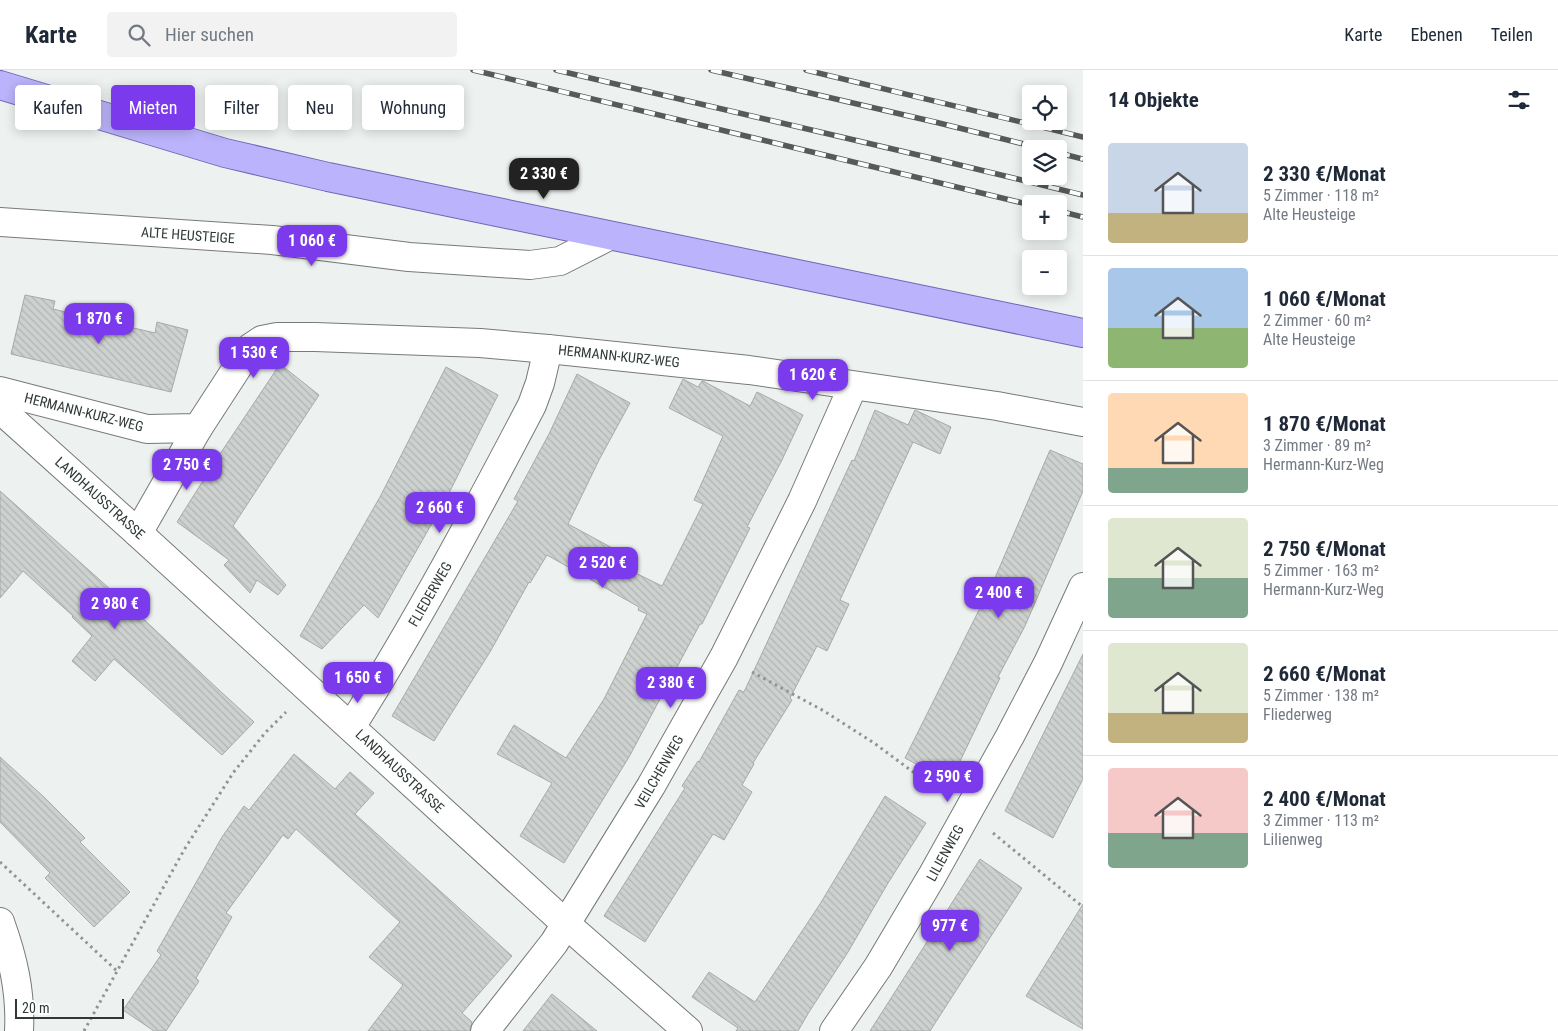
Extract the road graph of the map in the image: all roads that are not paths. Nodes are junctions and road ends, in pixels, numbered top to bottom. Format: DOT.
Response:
graph roads {
  1 [pos="0,84"];
  2 [pos="0,222"];
  3 [pos="609,236"];
  4 [pos="1083,333"];
  5 [pos="548,349"];
  6 [pos="853,386"];
  7 [pos="0,391"];
  8 [pos="0,409"];
  9 [pos="1083,422"];
  10 [pos="198,428"];
  11 [pos="138,533"];
  12 [pos="1083,587"];
  13 [pos="351,727"];
  14 [pos="0,922"];
  15 [pos="566,924"];
  16 [pos="19,1031"];
  17 [pos="486,1031"];
  18 [pos="688,1031"];
  19 [pos="834,1031"];
  1 -- 3 [label="main road"];
  2 -- 3 [label="street, ALTE HEUSTEIGE"];
  3 -- 4 [label="main road"];
  5 -- 6 [label="street, HERMANN-KURZ-WEG"];
  5 -- 10 [label="street, HERMANN-KURZ-WEG"];
  5 -- 13 [label="street, FLIEDERWEG"];
  6 -- 9 [label="street, HERMANN-KURZ-WEG"];
  6 -- 15 [label="street, VEILCHENWEG"];
  7 -- 10 [label="street, HERMANN-KURZ-WEG"];
  8 -- 11 [label="street, LANDHAUSSTRASSE"];
  10 -- 11 [label="street, HERMANN-KURZ-WEG"];
  11 -- 13 [label="street, LANDHAUSSTRASSE"];
  12 -- 19 [label="street, LILIENWEG"];
  13 -- 15 [label="street, LANDHAUSSTRASSE"];
  14 -- 16 [label="street"];
  15 -- 17 [label="street, VEILCHENWEG"];
  15 -- 18 [label="street, LANDHAUSSTRASSE"];
}
